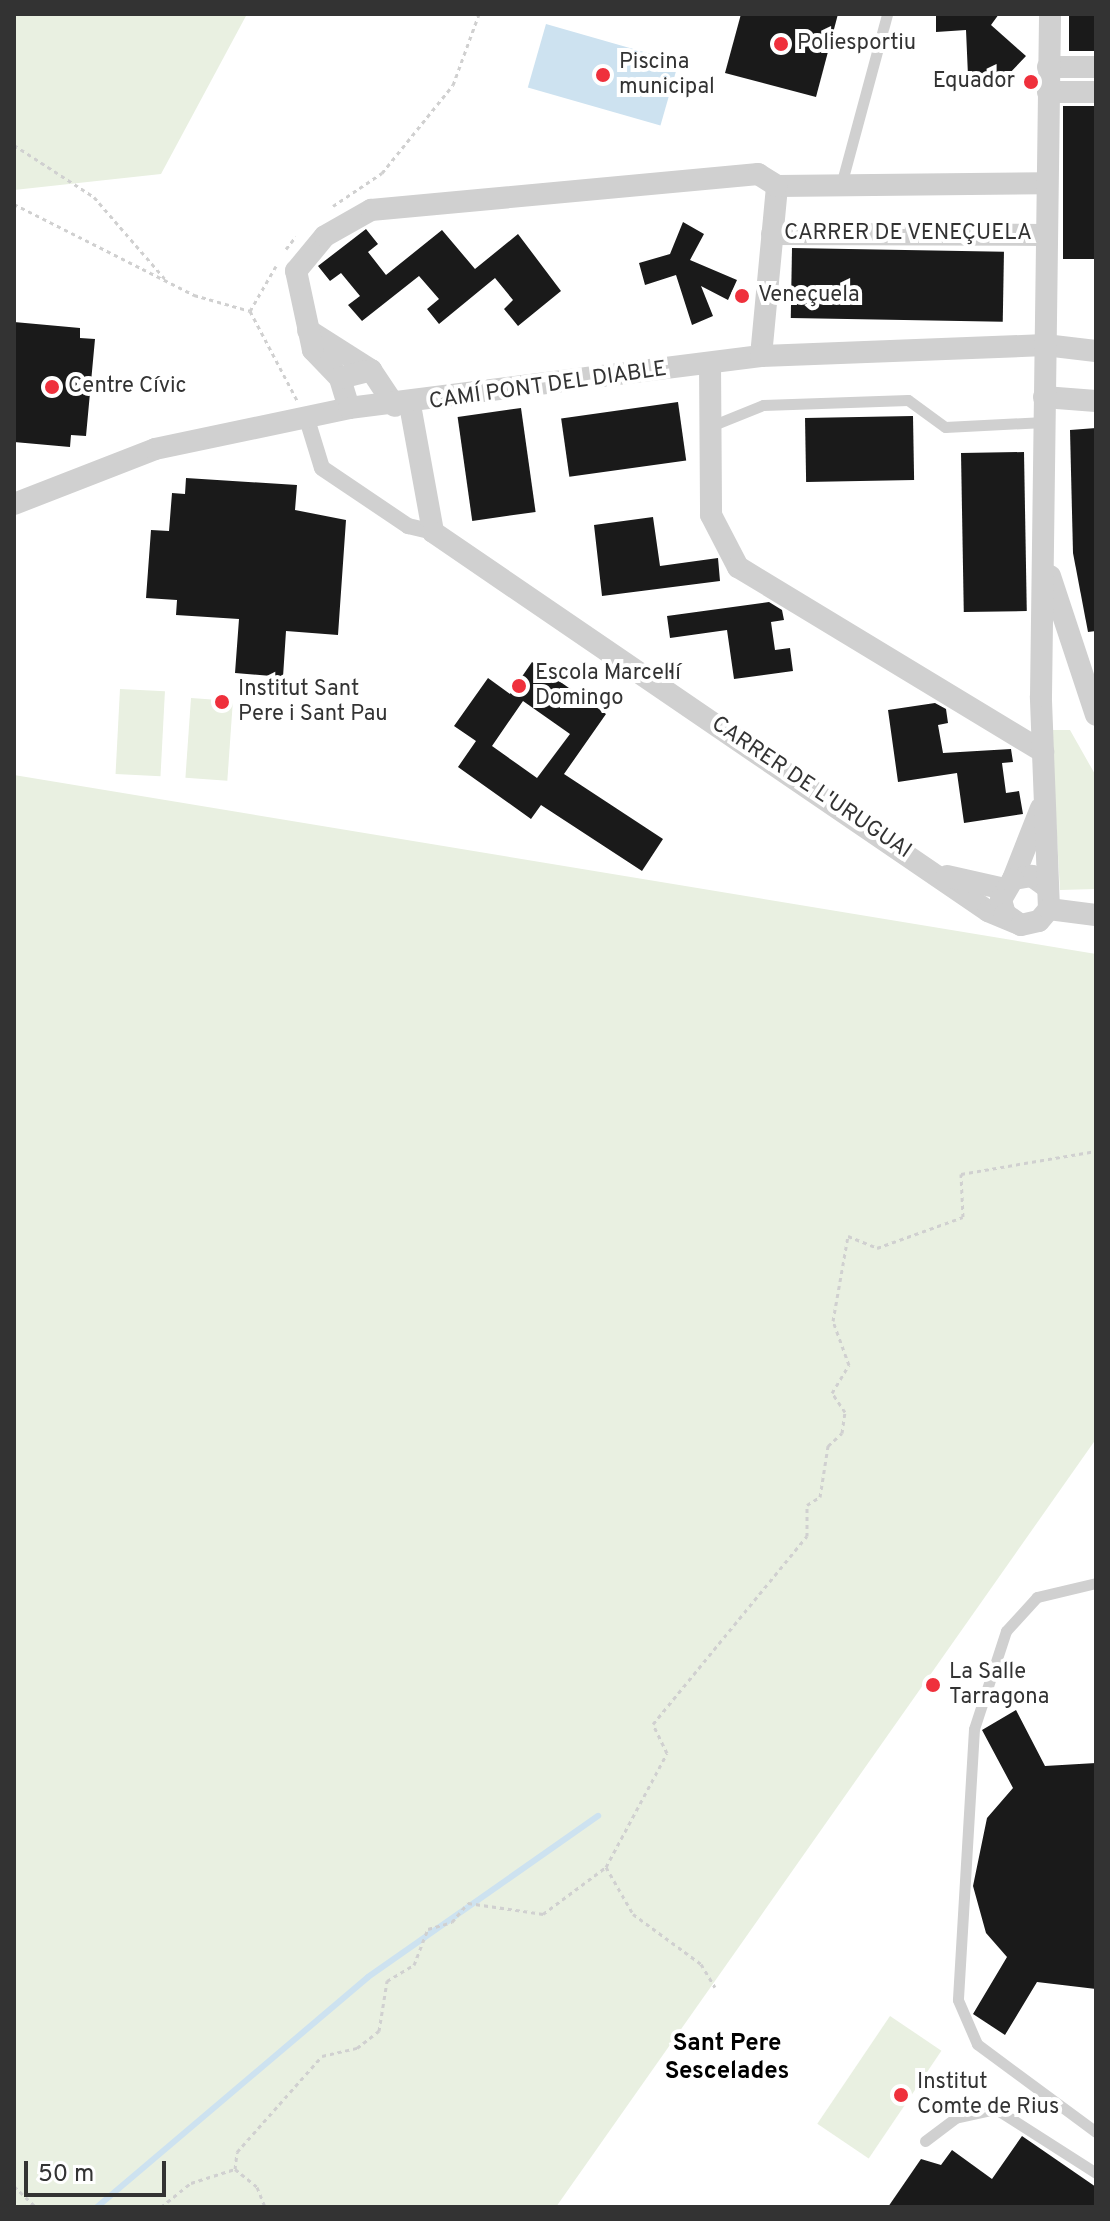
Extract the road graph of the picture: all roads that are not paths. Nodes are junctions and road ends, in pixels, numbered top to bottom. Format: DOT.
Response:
graph roads {
  1 [pos="887,14"];
  2 [pos="1050,14"];
  3 [pos="1048,67"];
  4 [pos="1096,67"];
  5 [pos="1048,92"];
  6 [pos="1096,92"];
  7 [pos="1043,183"];
  8 [pos="841,185"];
  9 [pos="777,186"];
  10 [pos="772,234"];
  11 [pos="1044,235"];
  12 [pos="308,330"];
  13 [pos="1045,345"];
  14 [pos="1096,351"];
  15 [pos="761,356"];
  16 [pos="710,363"];
  17 [pos="371,370"];
  18 [pos="340,378"];
  19 [pos="1044,397"];
  20 [pos="1096,401"];
  21 [pos="403,406"];
  22 [pos="349,408"];
  23 [pos="306,416"];
  24 [pos="1044,422"];
  25 [pos="711,426"];
  26 [pos="14,504"];
  27 [pos="433,532"];
  28 [pos="1044,557"];
  29 [pos="1095,708"];
  30 [pos="1043,752"];
  31 [pos="1045,799"];
  32 [pos="938,873"];
  33 [pos="1008,884"];
  34 [pos="1048,898"];
  35 [pos="1096,915"];
  36 [pos="1021,925"];
  37 [pos="1096,1583"];
  38 [pos="1096,2132"];
  39 [pos="925,2141"];
  40 [pos="1096,2173"];
  1 -- 8 [label="lane"];
  2 -- 3 [label="street, CARRER DE VENEÇUELA"];
  3 -- 4 [label="street"];
  3 -- 5 [label="street, CARRER DE VENEÇUELA"];
  5 -- 6 [label="street"];
  5 -- 7 [label="street, CARRER DE VENEÇUELA"];
  7 -- 8 [label="street"];
  7 -- 11 [label="street, CARRER DE VENEÇUELA"];
  8 -- 9 [label="street"];
  9 -- 10 [label="street, CARRER DE VENEÇUELA"];
  9 -- 12 [label="street"];
  10 -- 11 [label="street, CARRER DE VENEÇUELA"];
  10 -- 15 [label="street, CARRER DE VENEÇUELA"];
  11 -- 13 [label="street, CARRER DE VENEÇUELA"];
  12 -- 17 [label="street"];
  12 -- 18 [label="street"];
  13 -- 14 [label="street, CAMÍ PONT DEL DIABLE"];
  13 -- 15 [label="street, CAMÍ PONT DEL DIABLE"];
  13 -- 19 [label="street, CARRER DE VENEÇUELA"];
  15 -- 16 [label="street, CAMÍ PONT DEL DIABLE"];
  16 -- 21 [label="street, CAMÍ PONT DEL DIABLE"];
  16 -- 25 [label="street"];
  17 -- 18 [label="street"];
  17 -- 21 [label="street"];
  18 -- 22 [label="street"];
  19 -- 20 [label="street"];
  19 -- 24 [label="street, CARRER DE VENEÇUELA"];
  21 -- 22 [label="street, CAMÍ PONT DEL DIABLE"];
  21 -- 27 [label="street"];
  22 -- 23 [label="street, CAMÍ PONT DEL DIABLE"];
  23 -- 26 [label="street, CAMÍ PONT DEL DIABLE"];
  23 -- 27 [label="street"];
  24 -- 25 [label="lane"];
  24 -- 28 [label="street, CARRER DE VENEÇUELA"];
  25 -- 30 [label="street"];
  27 -- 32 [label="street, CARRER DE L'URUGUAI"];
  28 -- 29 [label="street"];
  28 -- 30 [label="street, CARRER DE VENEÇUELA"];
  30 -- 31 [label="street, CARRER DE VENEÇUELA"];
  31 -- 33 [label="street"];
  31 -- 34 [label="street, CARRER DE VENEÇUELA"];
  32 -- 33 [label="street"];
  32 -- 36 [label="street, CARRER DE L'URUGUAI"];
  33 -- 34 [label="street"];
  33 -- 36 [label="street"];
  34 -- 35 [label="street"];
  34 -- 36 [label="street"];
  37 -- 38 [label="lane"];
  39 -- 40 [label="lane"];
}
